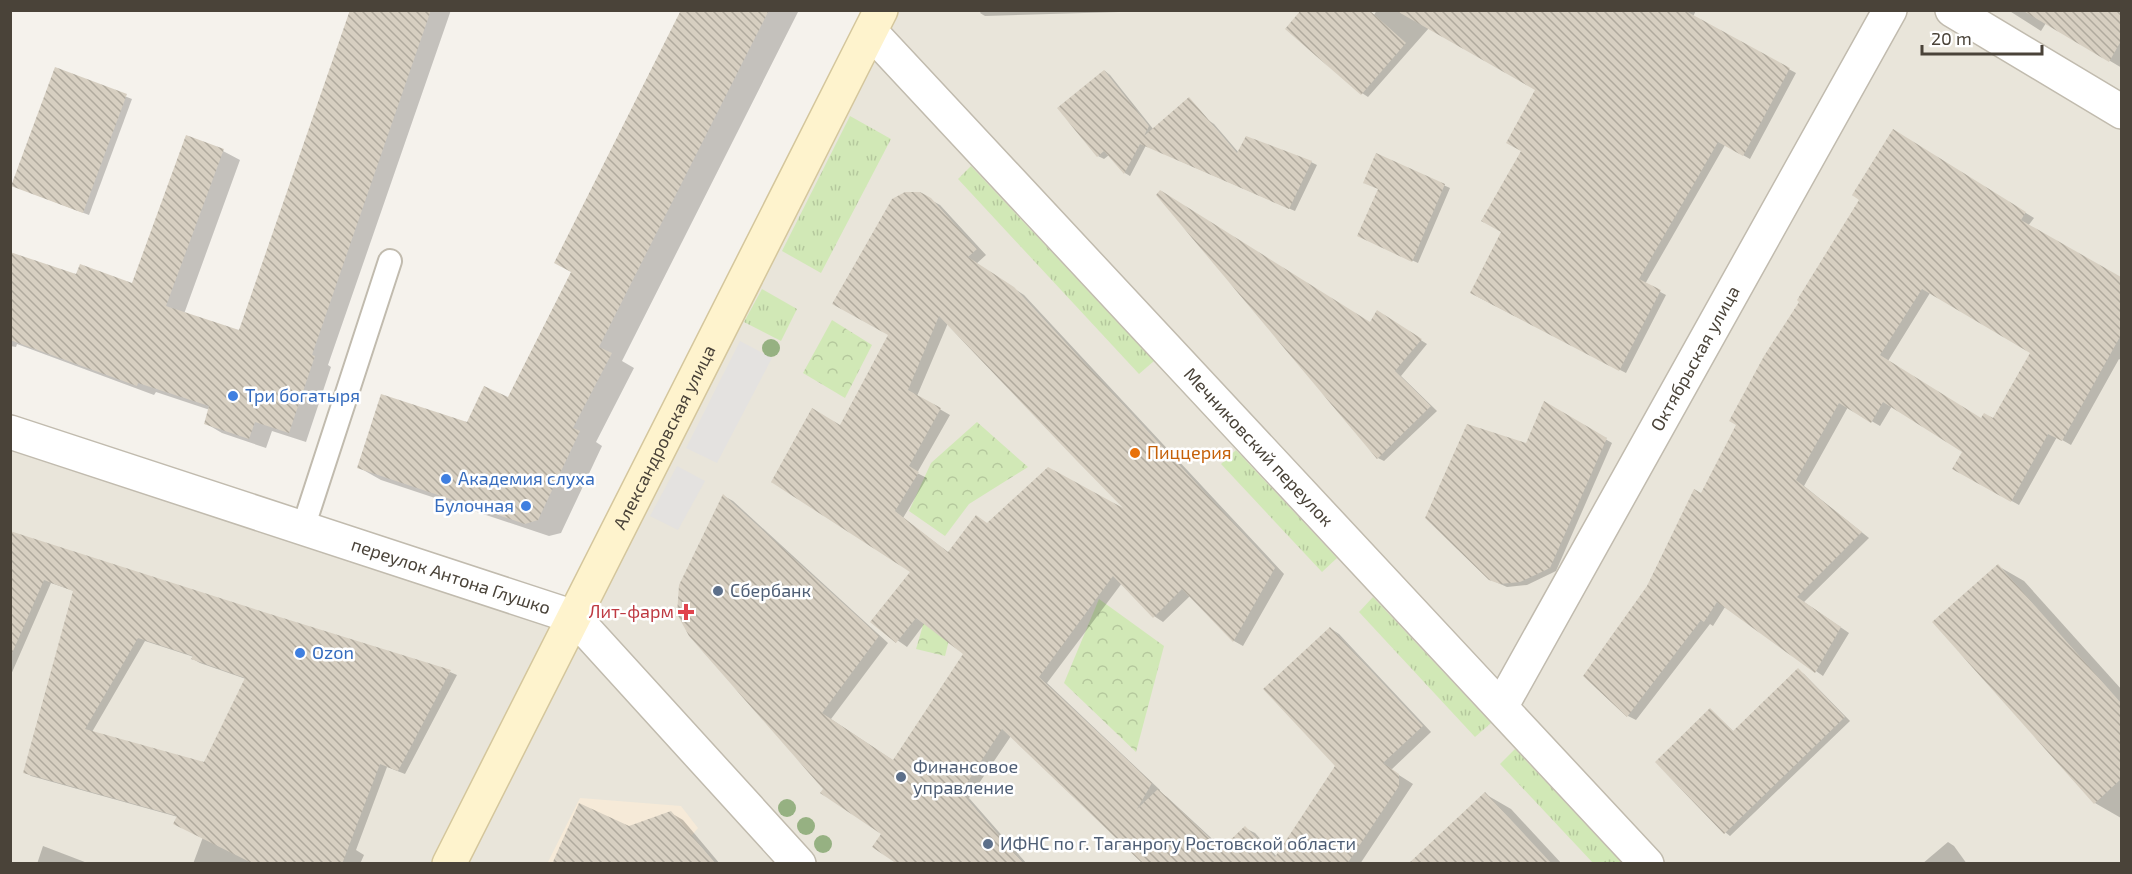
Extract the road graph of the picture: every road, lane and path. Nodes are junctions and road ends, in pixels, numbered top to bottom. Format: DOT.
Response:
graph roads {
  1 [pos="1890,10"];
  2 [pos="1952,10"];
  3 [pos="876,21"];
  4 [pos="2121,112"];
  5 [pos="390,261"];
  6 [pos="10,432"];
  7 [pos="303,528"];
  8 [pos="574,617"];
  9 [pos="1502,707"];
  10 [pos="449,864"];
  11 [pos="799,864"];
  12 [pos="1647,864"];
  1 -- 9 [label="street, Октябрьская улица"];
  2 -- 4 [label="street"];
  3 -- 8 [label="main road, Александровская улица"];
  3 -- 9 [label="street, Мечниковский переулок"];
  5 -- 7 [label="lane"];
  6 -- 7 [label="street, переулок Антона Глушко"];
  7 -- 8 [label="street, переулок Антона Глушко"];
  8 -- 10 [label="main road, Александровская улица"];
  8 -- 11 [label="street, переулок Антона Глушко"];
  9 -- 12 [label="street, Мечниковский переулок"];
}
